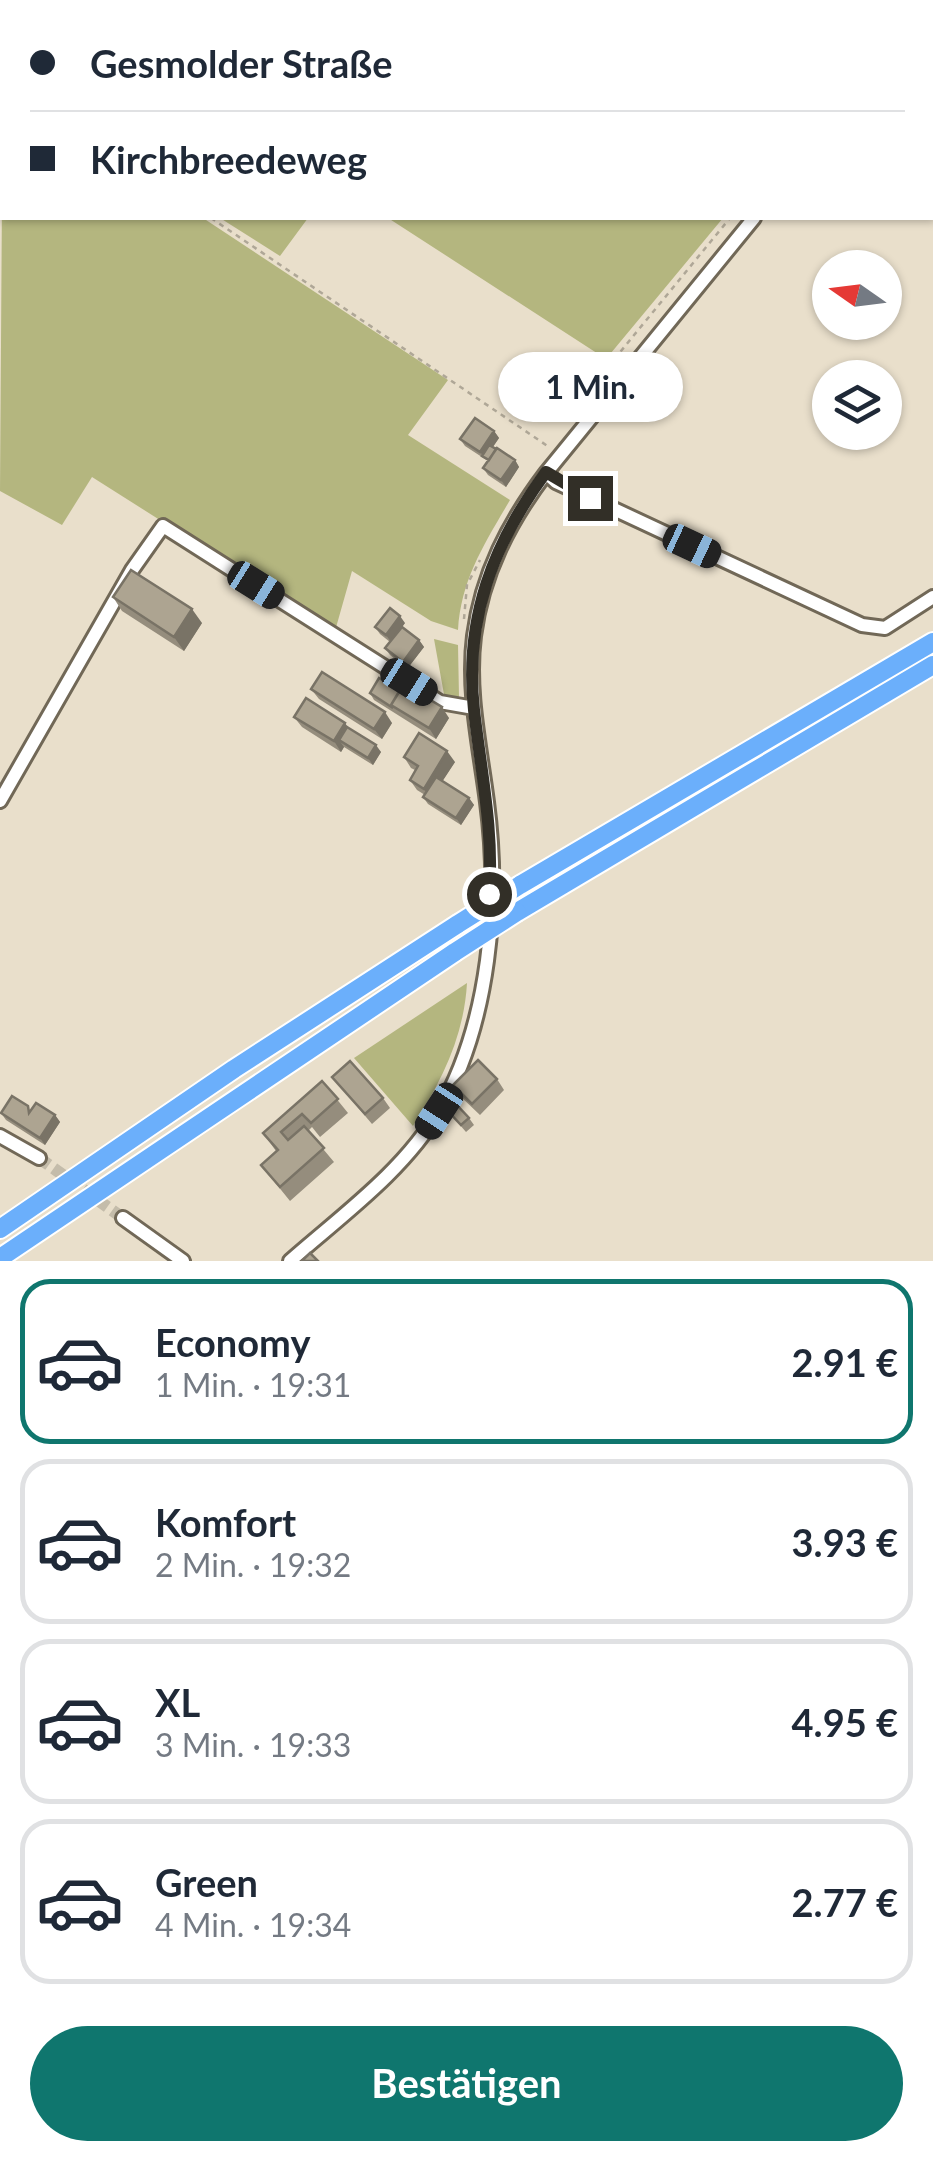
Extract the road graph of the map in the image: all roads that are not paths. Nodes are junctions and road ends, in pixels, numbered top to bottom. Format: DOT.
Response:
graph roads {
  1 [pos="752,220"];
  2 [pos="546,472"];
  3 [pos="933,597"];
  4 [pos="933,642"];
  5 [pos="933,665"];
  6 [pos="474,708"];
  7 [pos="0,801"];
  8 [pos="0,1136"];
  9 [pos="39,1158"];
  10 [pos="123,1218"];
  11 [pos="0,1229"];
  12 [pos="0,1258"];
  13 [pos="183,1261"];
  14 [pos="290,1261"];
  1 -- 2 [label="street"];
  2 -- 3 [label="street"];
  2 -- 6 [label="street"];
  4 -- 11 [label="highway, bridge"];
  5 -- 12 [label="highway, bridge"];
  6 -- 7 [label="street"];
  6 -- 14 [label="street"];
  8 -- 9 [label="street"];
  10 -- 13 [label="street"];
}
